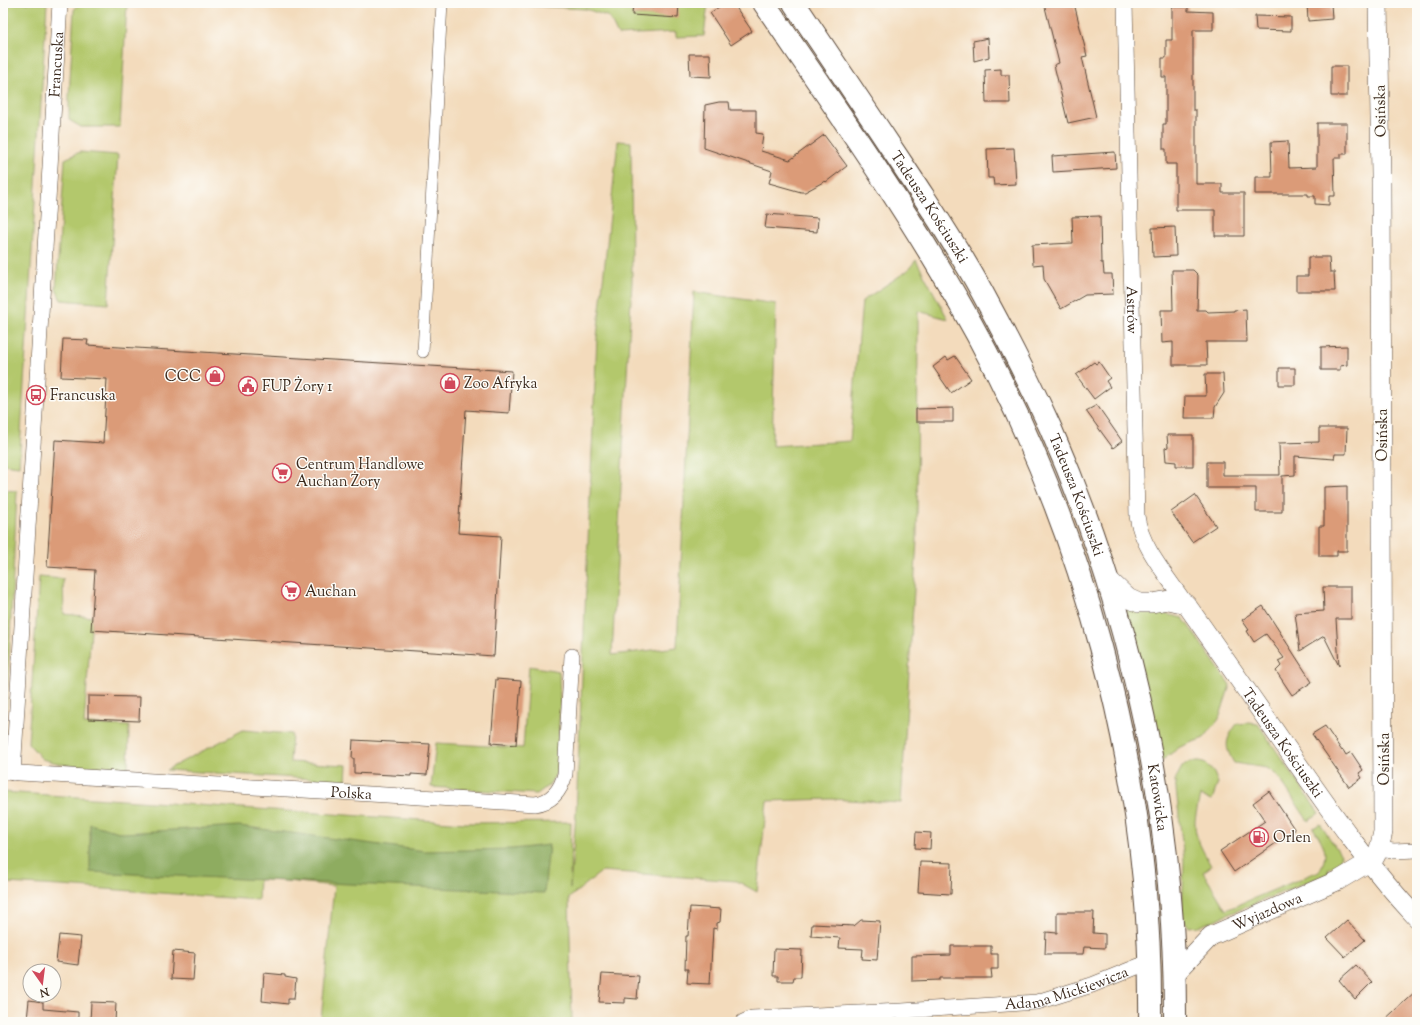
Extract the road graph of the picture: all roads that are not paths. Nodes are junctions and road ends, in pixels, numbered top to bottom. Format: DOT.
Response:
graph roads {
  1 [pos="60,3"];
  2 [pos="442,3"];
  3 [pos="764,3"];
  4 [pos="794,3"];
  5 [pos="1125,3"];
  6 [pos="1378,3"];
  7 [pos="424,352"];
  8 [pos="1107,578"];
  9 [pos="1084,590"];
  10 [pos="1186,604"];
  11 [pos="572,656"];
  12 [pos="8,773"];
  13 [pos="1417,850"];
  14 [pos="1374,856"];
  15 [pos="1417,918"];
  16 [pos="1149,962"];
  17 [pos="1174,975"];
  18 [pos="743,1022"];
  19 [pos="1150,1022"];
  20 [pos="1174,1022"];
  1 -- 12 [label="street, Francuska"];
  2 -- 7 [label="street"];
  3 -- 9 [label="main road, Tadeusza Kościuszki"];
  4 -- 8 [label="main road, Tadeusza Kościuszki"];
  5 -- 10 [label="street, Astrów"];
  6 -- 14 [label="street, Osińska"];
  8 -- 10 [label="street, Tadeusza Kościuszki"];
  8 -- 17 [label="main road, Katowicka"];
  9 -- 16 [label="main road, Katowicka"];
  10 -- 14 [label="street, Tadeusza Kościuszki"];
  11 -- 12 [label="street, Polska"];
  13 -- 14 [label="street"];
  14 -- 15 [label="street, Tadeusza Kościuszki"];
  14 -- 17 [label="street, Wyjazdowa"];
  16 -- 18 [label="street, Adama Mickiewicza"];
  16 -- 19 [label="main road, Katowicka"];
  17 -- 20 [label="main road, Katowicka"];
}
